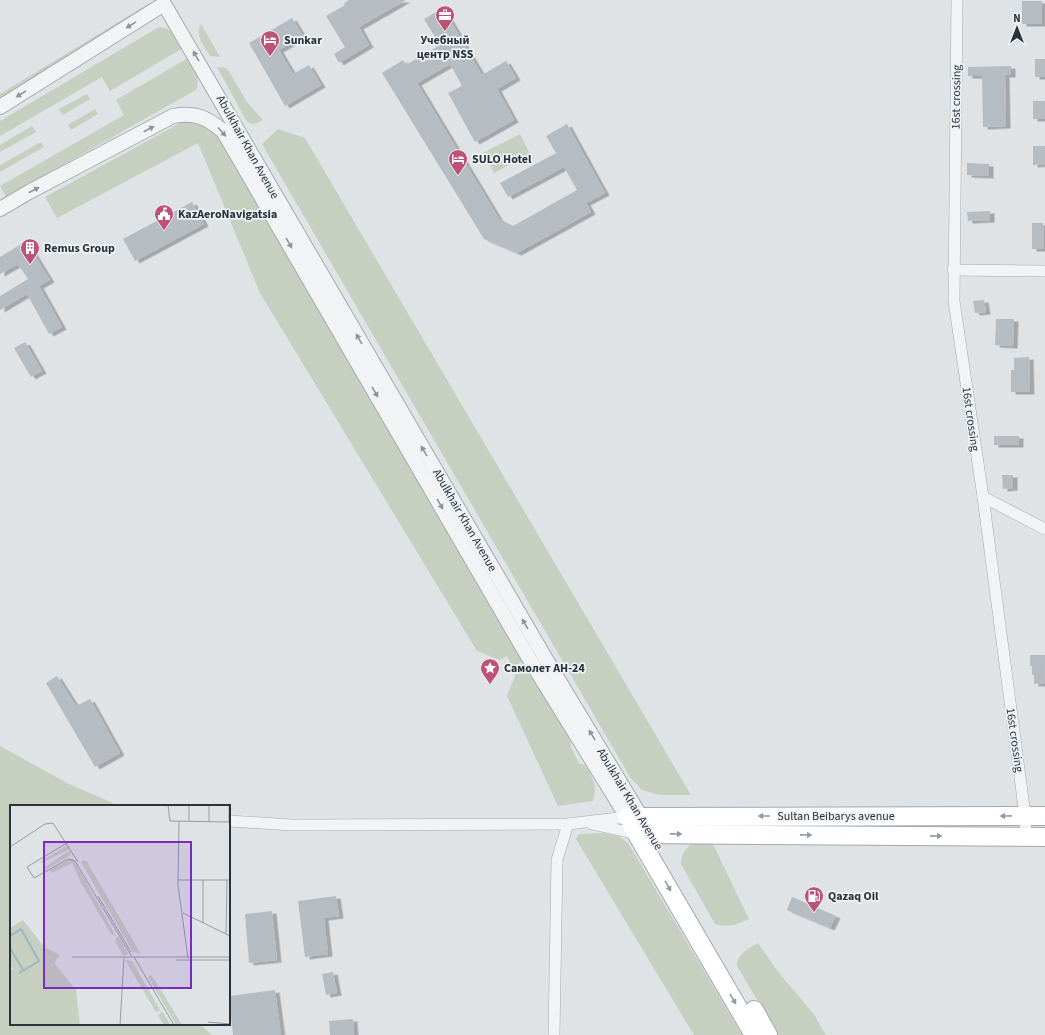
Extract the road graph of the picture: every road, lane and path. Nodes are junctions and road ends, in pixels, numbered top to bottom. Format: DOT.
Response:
graph roads {
  1 [pos="957,0"];
  2 [pos="163,2"];
  3 [pos="0,107"];
  4 [pos="0,210"];
  5 [pos="953,270"];
  6 [pos="1045,271"];
  7 [pos="983,497"];
  8 [pos="1045,529"];
  9 [pos="1025,815"];
  10 [pos="1045,816"];
  11 [pos="634,817"];
  12 [pos="230,821"];
  13 [pos="584,822"];
  14 [pos="568,824"];
  15 [pos="644,834"];
  16 [pos="1026,837"];
  17 [pos="1045,837"];
  18 [pos="554,1035"];
  19 [pos="754,1035"];
  20 [pos="768,1035"];
  1 -- 5 [label="street, 16st crossing"];
  2 -- 3 [label="street, one-way"];
  11 -- 2 [label="street, Abulkhair Khan Avenue, one-way"];
  4 -- 11 [label="street, Abulkhair Khan Avenue, one-way"];
  5 -- 6 [label="street"];
  5 -- 7 [label="street, 16st crossing"];
  7 -- 8 [label="street"];
  7 -- 9 [label="street, 16st crossing"];
  9 -- 10 [label="main road, Sultan Beibarys avenue"];
  9 -- 11 [label="main road, Sultan Beibarys avenue, one-way"];
  9 -- 16 [label="street, 16st crossing"];
  11 -- 13 [label="street"];
  11 -- 15 [label="main road, Abulkhair Khan Avenue"];
  12 -- 14 [label="street"];
  13 -- 14 [label="street"];
  13 -- 15 [label="street"];
  14 -- 18 [label="street"];
  15 -- 16 [label="main road, Sultan Beibarys avenue, one-way"];
  15 -- 19 [label="main road, Abulkhair Khan Avenue, one-way"];
  15 -- 20 [label="main road, Abulkhair Khan Avenue"];
  16 -- 17 [label="main road, Sultan Beibarys avenue"];
}
